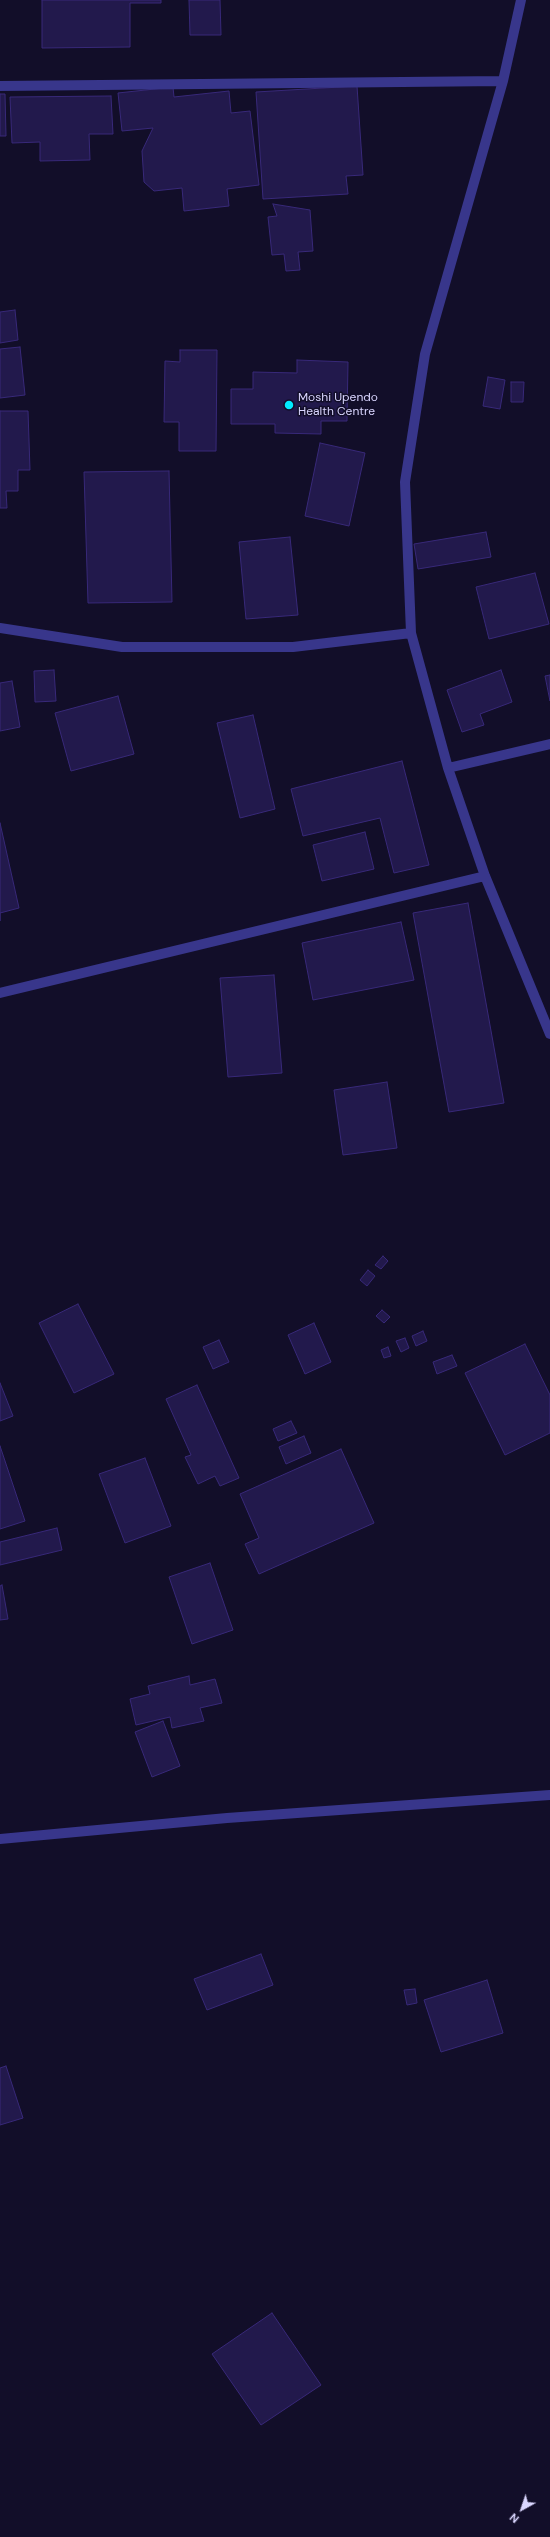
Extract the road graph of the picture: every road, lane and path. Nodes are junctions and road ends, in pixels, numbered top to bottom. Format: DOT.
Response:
graph roads {
  1 [pos="520,0"];
  2 [pos="503,81"];
  3 [pos="0,86"];
  4 [pos="0,628"];
  5 [pos="411,633"];
  6 [pos="550,744"];
  7 [pos="448,768"];
  8 [pos="485,876"];
  9 [pos="0,993"];
  10 [pos="550,1034"];
  11 [pos="550,1795"];
  12 [pos="0,1839"];
  1 -- 2 [label="street"];
  2 -- 3 [label="street"];
  2 -- 5 [label="street"];
  4 -- 5 [label="street"];
  5 -- 7 [label="street"];
  6 -- 7 [label="street"];
  7 -- 8 [label="street"];
  8 -- 9 [label="street"];
  8 -- 10 [label="street"];
  11 -- 12 [label="street"];
}
